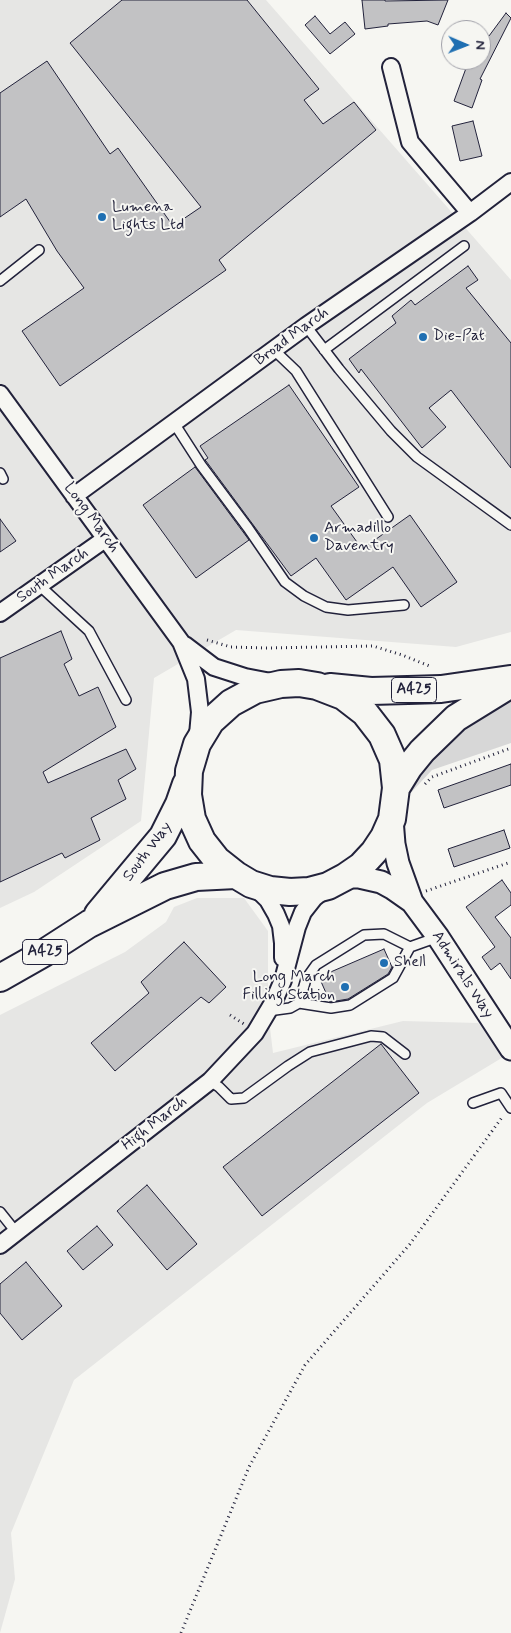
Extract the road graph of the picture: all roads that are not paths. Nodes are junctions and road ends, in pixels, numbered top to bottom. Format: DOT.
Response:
graph roads {
  1 [pos="391,67"];
  2 [pos="511,182"];
  3 [pos="470,213"];
  4 [pos="464,246"];
  5 [pos="39,250"];
  6 [pos="0,281"];
  7 [pos="306,326"];
  8 [pos="274,350"];
  9 [pos="324,350"];
  10 [pos="0,394"];
  11 [pos="174,423"];
  12 [pos="74,496"];
  13 [pos="388,517"];
  14 [pos="511,525"];
  15 [pos="105,539"];
  16 [pos="40,586"];
  17 [pos="404,605"];
  18 [pos="0,613"];
  19 [pos="181,642"];
  20 [pos="511,679"];
  21 [pos="281,684"];
  22 [pos="511,684"];
  23 [pos="317,686"];
  24 [pos="126,700"];
  25 [pos="197,744"];
  26 [pos="189,771"];
  27 [pos="407,789"];
  28 [pos="392,819"];
  29 [pos="244,880"];
  30 [pos="337,881"];
  31 [pos="422,894"];
  32 [pos="90,924"];
  33 [pos="438,937"];
  34 [pos="410,947"];
  35 [pos="0,978"];
  36 [pos="283,980"];
  37 [pos="299,1003"];
  38 [pos="268,1011"];
  39 [pos="511,1049"];
  40 [pos="405,1054"];
  41 [pos="210,1081"];
  42 [pos="474,1102"];
  43 [pos="511,1108"];
  44 [pos="0,1212"];
  45 [pos="16,1232"];
  46 [pos="0,1245"];
  1 -- 3 [label="street"];
  2 -- 3 [label="street, Broad March"];
  3 -- 7 [label="street, Broad March"];
  4 -- 9 [label="lane"];
  5 -- 6 [label="lane"];
  7 -- 8 [label="street, Broad March"];
  7 -- 9 [label="lane"];
  8 -- 11 [label="street, Broad March"];
  8 -- 13 [label="lane"];
  9 -- 14 [label="lane"];
  10 -- 12 [label="street, Long March"];
  11 -- 12 [label="street, Broad March"];
  11 -- 17 [label="lane"];
  12 -- 15 [label="street, Long March"];
  15 -- 16 [label="street, South March"];
  15 -- 19 [label="street, Long March"];
  16 -- 18 [label="street, South March"];
  16 -- 24 [label="lane"];
  19 -- 21 [label="street, Long March"];
  19 -- 25 [label="street, Long March"];
  20 -- 23 [label="main road, A425"];
  21 -- 23 [label="main road"];
  21 -- 25 [label="main road"];
  22 -- 27 [label="main road"];
  23 -- 27 [label="main road"];
  25 -- 26 [label="main road"];
  26 -- 29 [label="main road"];
  26 -- 32 [label="main road, South Way / A425"];
  27 -- 28 [label="main road"];
  28 -- 30 [label="main road"];
  28 -- 31 [label="street, Admirals Way"];
  29 -- 30 [label="main road"];
  29 -- 32 [label="main road, South Way / A425"];
  29 -- 36 [label="street, High March"];
  30 -- 31 [label="street, Admirals Way"];
  30 -- 36 [label="street, High March"];
  31 -- 33 [label="street, Admirals Way"];
  32 -- 35 [label="main road, South Way / A425"];
  33 -- 34 [label="lane"];
  33 -- 39 [label="street, Admirals Way"];
  34 -- 37 [label="lane"];
  34 -- 37 [label="lane"];
  36 -- 38 [label="street, High March"];
  37 -- 38 [label="lane"];
  38 -- 41 [label="street, High March"];
  40 -- 41 [label="lane"];
  41 -- 45 [label="street, High March"];
  42 -- 43 [label="lane"];
  44 -- 45 [label="lane"];
  45 -- 46 [label="street, High March"];
}
